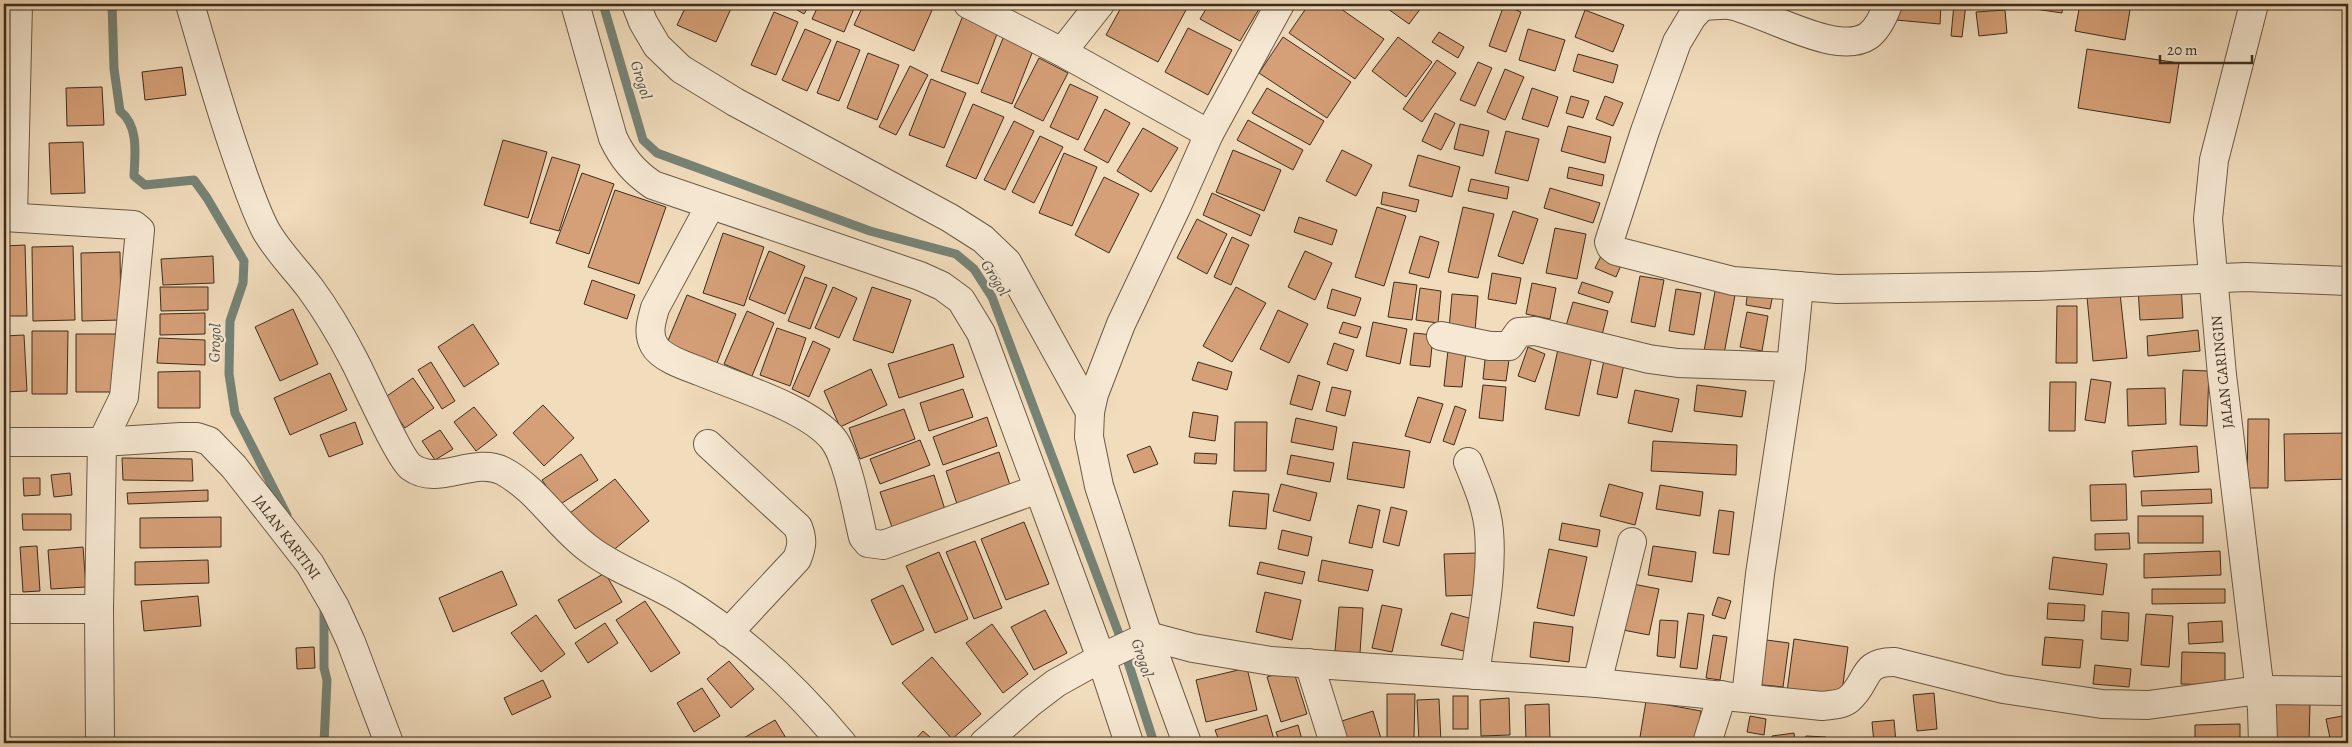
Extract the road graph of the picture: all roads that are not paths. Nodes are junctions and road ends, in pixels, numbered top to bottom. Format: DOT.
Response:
graph roads {
  1 [pos="18,4"];
  2 [pos="190,4"];
  3 [pos="575,4"];
  4 [pos="636,4"];
  5 [pos="968,4"];
  6 [pos="1100,4"];
  7 [pos="1280,4"];
  8 [pos="1888,4"];
  9 [pos="2254,4"];
  10 [pos="1704,5"];
  11 [pos="1062,52"];
  12 [pos="1209,134"];
  13 [pos="710,206"];
  14 [pos="8,217"];
  15 [pos="2213,278"];
  16 [pos="2348,281"];
  17 [pos="1799,286"];
  18 [pos="1441,336"];
  19 [pos="1791,368"];
  20 [pos="1090,412"];
  21 [pos="4,442"];
  22 [pos="102,442"];
  23 [pos="708,444"];
  24 [pos="1468,462"];
  25 [pos="1038,489"];
  26 [pos="1632,542"];
  27 [pos="4,609"];
  28 [pos="100,609"];
  29 [pos="728,633"];
  30 [pos="1146,637"];
  31 [pos="1103,656"];
  32 [pos="1309,662"];
  33 [pos="1474,675"];
  34 [pos="1597,683"];
  35 [pos="2259,690"];
  36 [pos="2348,691"];
  37 [pos="1734,696"];
  38 [pos="100,743"];
  39 [pos="389,743"];
  40 [pos="842,743"];
  41 [pos="984,743"];
  42 [pos="1129,743"];
  43 [pos="1187,743"];
  44 [pos="1334,743"];
  45 [pos="1707,743"];
  46 [pos="2263,743"];
  1 -- 14 [label="street"];
  2 -- 29 [label="street"];
  3 -- 13 [label="street"];
  4 -- 20 [label="street"];
  5 -- 11 [label="street"];
  6 -- 11 [label="street"];
  7 -- 12 [label="street"];
  8 -- 10 [label="street"];
  9 -- 15 [label="street, JALAN CARINGIN"];
  10 -- 17 [label="street"];
  11 -- 12 [label="street"];
  12 -- 20 [label="street"];
  13 -- 25 [label="street"];
  13 -- 25 [label="street"];
  14 -- 22 [label="street"];
  15 -- 16 [label="street"];
  15 -- 17 [label="street"];
  15 -- 35 [label="street, JALAN CARINGIN"];
  17 -- 19 [label="street"];
  18 -- 19 [label="street"];
  19 -- 37 [label="street"];
  20 -- 30 [label="street"];
  21 -- 22 [label="street, JALAN KARTINI"];
  22 -- 28 [label="street"];
  22 -- 39 [label="street, JALAN KARTINI"];
  23 -- 29 [label="street"];
  24 -- 33 [label="street"];
  25 -- 31 [label="street"];
  26 -- 34 [label="street"];
  27 -- 28 [label="street"];
  28 -- 38 [label="street"];
  29 -- 40 [label="street"];
  30 -- 31 [label="street"];
  30 -- 32 [label="street"];
  30 -- 43 [label="street"];
  31 -- 41 [label="street"];
  31 -- 42 [label="street"];
  32 -- 33 [label="street"];
  32 -- 44 [label="street"];
  33 -- 34 [label="street"];
  34 -- 37 [label="street"];
  35 -- 36 [label="street"];
  35 -- 37 [label="street"];
  35 -- 46 [label="street, JALAN CARINGIN"];
  37 -- 45 [label="street"];
}
